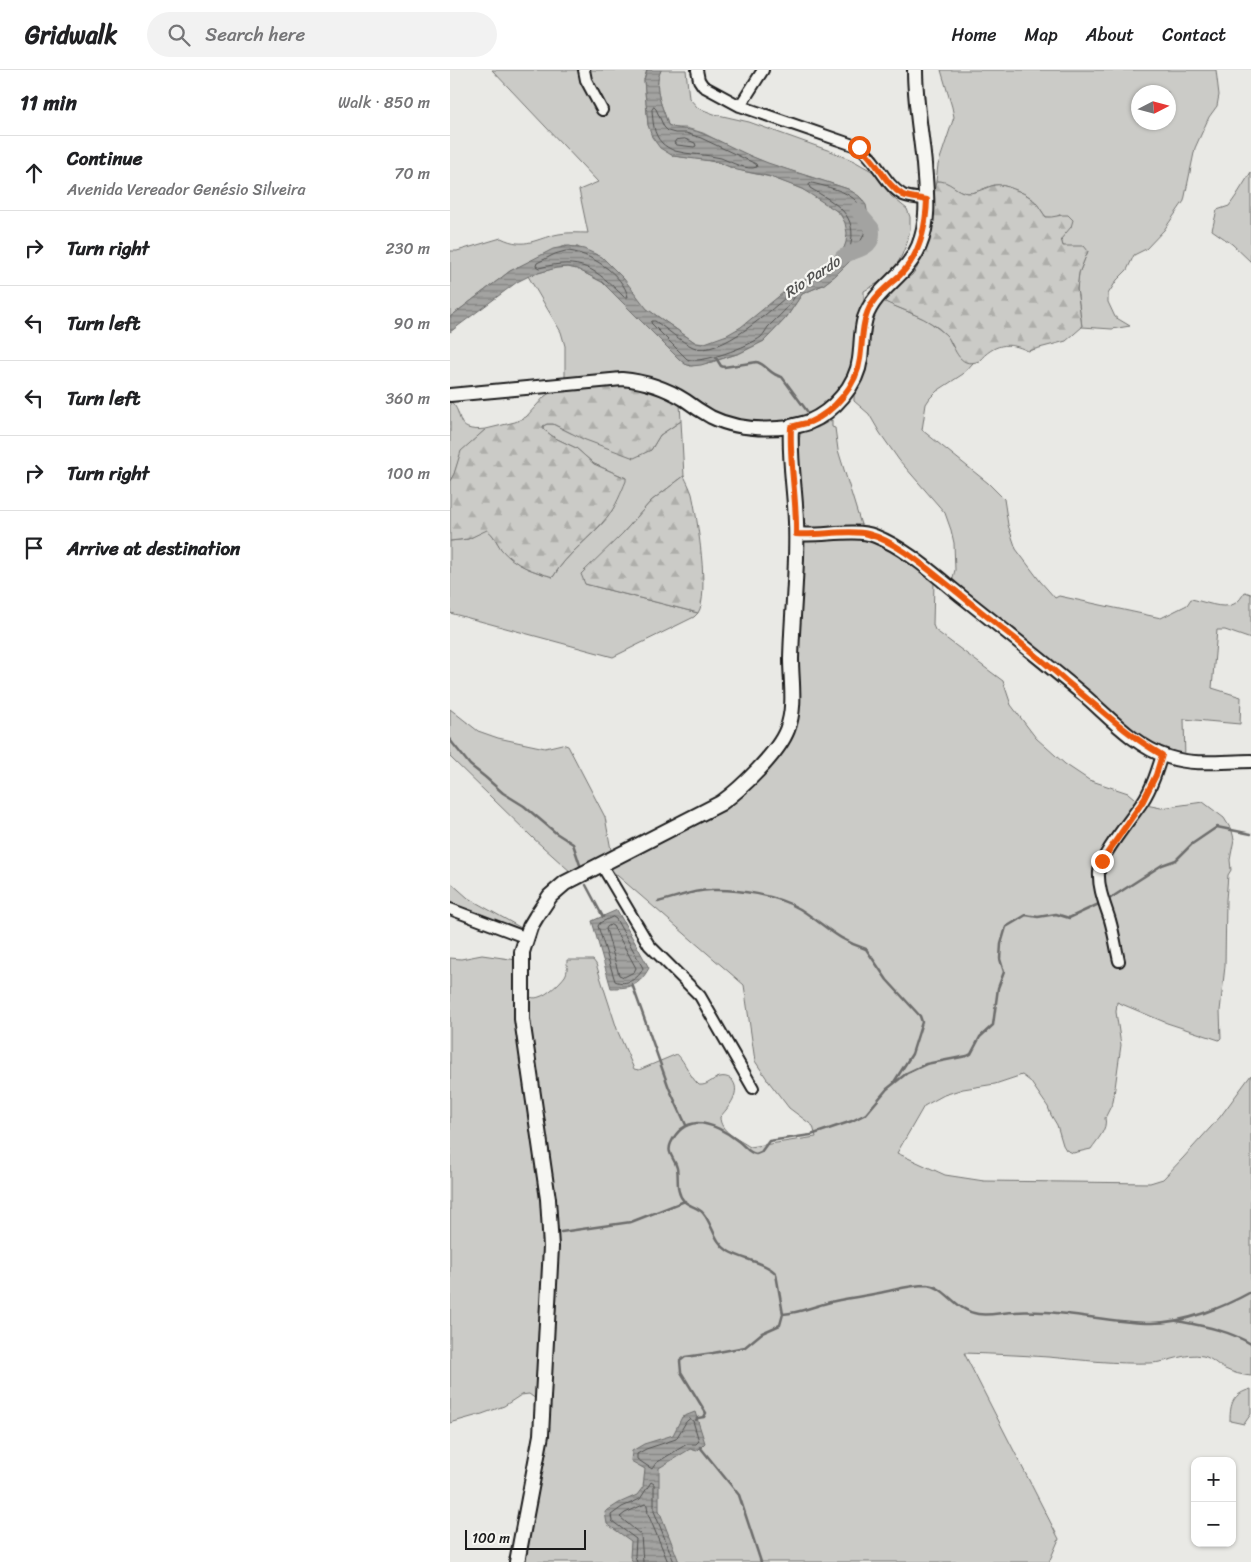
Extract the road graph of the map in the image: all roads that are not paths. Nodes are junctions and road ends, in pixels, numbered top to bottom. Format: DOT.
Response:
graph roads {
  1 [pos="584,70"];
  2 [pos="697,70"];
  3 [pos="763,70"];
  4 [pos="915,70"];
  5 [pos="740,106"];
  6 [pos="602,110"];
  7 [pos="927,200"];
  8 [pos="450,396"];
  9 [pos="791,427"];
  10 [pos="796,534"];
  11 [pos="1162,755"];
  12 [pos="1251,761"];
  13 [pos="601,864"];
  14 [pos="450,908"];
  15 [pos="527,938"];
  16 [pos="1119,962"];
  17 [pos="753,1088"];
  18 [pos="517,1562"];
  1 -- 6 [label="street"];
  2 -- 5 [label="street"];
  3 -- 5 [label="street"];
  4 -- 7 [label="main road"];
  5 -- 7 [label="street"];
  7 -- 9 [label="main road"];
  8 -- 9 [label="street"];
  9 -- 10 [label="main road"];
  10 -- 11 [label="street"];
  10 -- 13 [label="main road"];
  11 -- 12 [label="street"];
  11 -- 16 [label="street"];
  13 -- 15 [label="main road"];
  13 -- 17 [label="street"];
  14 -- 15 [label="street"];
  15 -- 18 [label="main road"];
}
